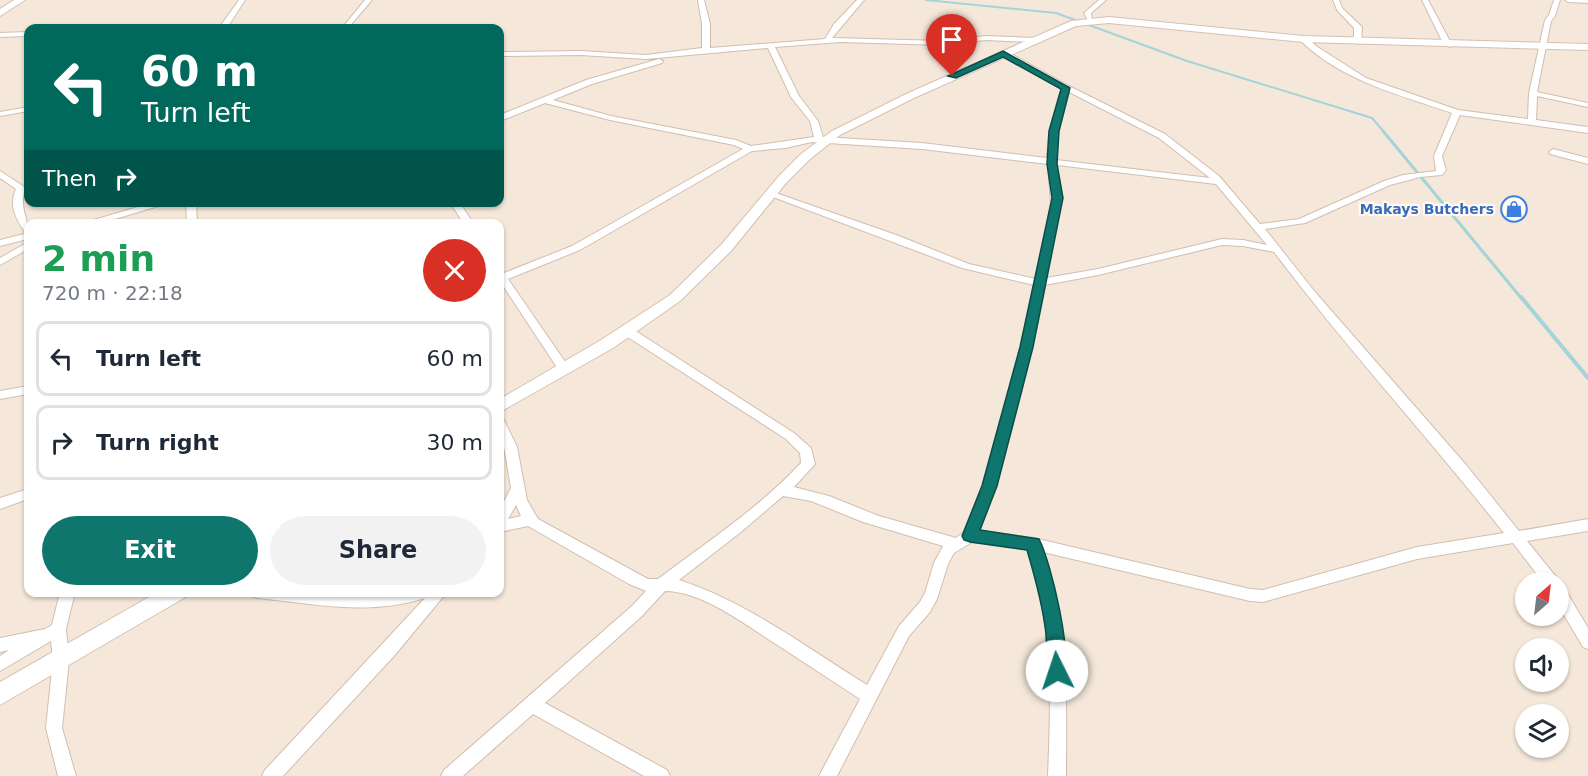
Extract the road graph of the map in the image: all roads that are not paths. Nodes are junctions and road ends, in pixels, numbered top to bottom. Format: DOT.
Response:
graph roads {
  1 [pos="20,0"];
  2 [pos="242,0"];
  3 [pos="369,0"];
  4 [pos="701,0"];
  5 [pos="861,0"];
  6 [pos="1103,0"];
  7 [pos="1336,0"];
  8 [pos="1425,0"];
  9 [pos="1557,0"];
  10 [pos="1568,0"];
  11 [pos="1588,1"];
  12 [pos="0,13"];
  13 [pos="1090,20"];
  14 [pos="227,24"];
  15 [pos="348,24"];
  16 [pos="24,34"];
  17 [pos="0,35"];
  18 [pos="1304,39"];
  19 [pos="1032,40"];
  20 [pos="827,41"];
  21 [pos="1358,42"];
  22 [pos="770,45"];
  23 [pos="1448,45"];
  24 [pos="1544,47"];
  25 [pos="1588,47"];
  26 [pos="706,50"];
  27 [pos="1003,53"];
  28 [pos="504,54"];
  29 [pos="675,55"];
  30 [pos="635,57"];
  31 [pos="639,67"];
  32 [pos="1066,88"];
  33 [pos="1533,93"];
  34 [pos="545,100"];
  35 [pos="1588,105"];
  36 [pos="24,110"];
  37 [pos="1457,112"];
  38 [pos="0,114"];
  39 [pos="504,116"];
  40 [pos="1532,123"];
  41 [pos="1588,130"];
  42 [pos="824,139"];
  43 [pos="750,149"];
  44 [pos="1553,152"];
  45 [pos="1588,162"];
  46 [pos="1052,164"];
  47 [pos="0,174"];
  48 [pos="1220,182"];
  49 [pos="770,194"];
  50 [pos="149,207"];
  51 [pos="104,219"];
  52 [pos="24,224"];
  53 [pos="1257,227"];
  54 [pos="24,237"];
  55 [pos="0,243"];
  56 [pos="24,247"];
  57 [pos="1278,250"];
  58 [pos="0,262"];
  59 [pos="504,275"];
  60 [pos="504,282"];
  61 [pos="1038,283"];
  62 [pos="627,331"];
  63 [pos="564,369"];
  64 [pos="24,391"];
  65 [pos="0,395"];
  66 [pos="504,404"];
  67 [pos="504,431"];
  68 [pos="519,486"];
  69 [pos="779,491"];
  70 [pos="24,495"];
  71 [pos="0,504"];
  72 [pos="504,514"];
  73 [pos="530,520"];
  74 [pos="504,525"];
  75 [pos="1588,525"];
  76 [pos="1518,538"];
  77 [pos="964,540"];
  78 [pos="1034,544"];
  79 [pos="1544,572"];
  80 [pos="662,584"];
  81 [pos="66,597"];
  82 [pos="168,597"];
  83 [pos="314,597"];
  84 [pos="408,597"];
  85 [pos="436,597"];
  86 [pos="1569,610"];
  87 [pos="54,631"];
  88 [pos="1588,642"];
  89 [pos="0,645"];
  90 [pos="61,660"];
  91 [pos="0,664"];
  92 [pos="0,694"];
  93 [pos="871,697"];
  94 [pos="532,705"];
  95 [pos="68,776"];
  96 [pos="271,776"];
  97 [pos="450,776"];
  98 [pos="661,776"];
  99 [pos="828,776"];
  100 [pos="1057,776"];
  1 -- 12 [label="street"];
  2 -- 14 [label="street"];
  3 -- 15 [label="street"];
  4 -- 26 [label="street"];
  5 -- 20 [label="street"];
  6 -- 13 [label="street"];
  7 -- 21 [label="street"];
  8 -- 23 [label="street"];
  9 -- 24 [label="street"];
  10 -- 11 [label="street"];
  13 -- 18 [label="street"];
  13 -- 19 [label="street"];
  16 -- 17 [label="street"];
  18 -- 21 [label="street"];
  18 -- 37 [label="street"];
  19 -- 20 [label="street"];
  19 -- 27 [label="street"];
  20 -- 22 [label="street"];
  21 -- 23 [label="street"];
  22 -- 26 [label="street"];
  22 -- 42 [label="street"];
  23 -- 24 [label="street"];
  24 -- 25 [label="street"];
  24 -- 33 [label="street"];
  26 -- 29 [label="street"];
  27 -- 32 [label="street"];
  27 -- 42 [label="street"];
  28 -- 30 [label="street"];
  29 -- 30 [label="street"];
  29 -- 31 [label="street"];
  30 -- 31 [label="street"];
  31 -- 34 [label="street"];
  32 -- 46 [label="street"];
  32 -- 48 [label="street"];
  33 -- 35 [label="street"];
  33 -- 40 [label="street"];
  34 -- 39 [label="street"];
  34 -- 43 [label="street"];
  36 -- 38 [label="street"];
  37 -- 40 [label="street"];
  37 -- 53 [label="street"];
  40 -- 41 [label="street"];
  42 -- 43 [label="street"];
  42 -- 46 [label="street"];
  42 -- 49 [label="street"];
  43 -- 59 [label="street"];
  44 -- 45 [label="street"];
  46 -- 48 [label="street"];
  46 -- 61 [label="street"];
  47 -- 52 [label="street"];
  48 -- 53 [label="street"];
  49 -- 61 [label="street"];
  49 -- 62 [label="street"];
  50 -- 51 [label="street"];
  53 -- 57 [label="street"];
  54 -- 55 [label="street"];
  56 -- 58 [label="street"];
  57 -- 61 [label="street"];
  57 -- 76 [label="street"];
  60 -- 63 [label="street"];
  61 -- 77 [label="street"];
  62 -- 63 [label="street"];
  62 -- 69 [label="street"];
  63 -- 66 [label="street"];
  64 -- 65 [label="street"];
  67 -- 68 [label="street"];
  68 -- 72 [label="street"];
  68 -- 73 [label="street"];
  69 -- 77 [label="street"];
  69 -- 80 [label="street"];
  70 -- 71 [label="street"];
  73 -- 74 [label="street"];
  73 -- 80 [label="street"];
  75 -- 76 [label="street"];
  76 -- 78 [label="street"];
  76 -- 79 [label="street"];
  77 -- 78 [label="street"];
  77 -- 93 [label="street"];
  78 -- 100 [label="street"];
  80 -- 93 [label="street"];
  80 -- 94 [label="street"];
  81 -- 87 [label="street"];
  82 -- 90 [label="street"];
  83 -- 84 [label="street"];
  85 -- 96 [label="street"];
  86 -- 88 [label="street"];
  87 -- 89 [label="street"];
  87 -- 90 [label="street"];
  87 -- 91 [label="street"];
  90 -- 92 [label="street"];
  90 -- 95 [label="street"];
  93 -- 99 [label="street"];
  94 -- 97 [label="street"];
  94 -- 98 [label="street"];
}
